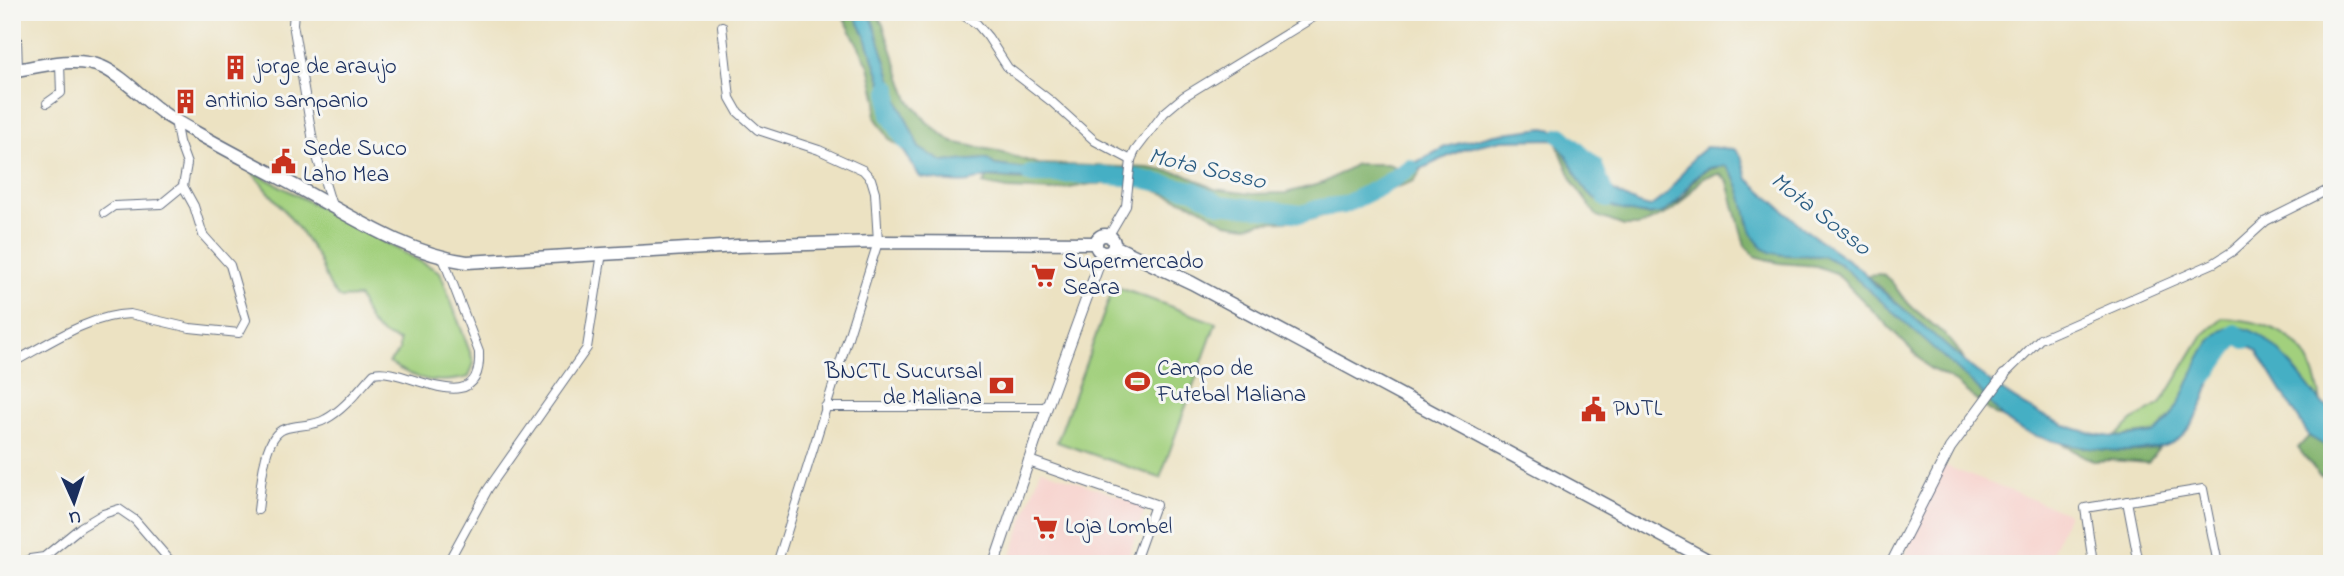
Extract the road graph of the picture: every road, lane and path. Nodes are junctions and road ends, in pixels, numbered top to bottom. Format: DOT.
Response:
graph roads {
  1 [pos="294,12"];
  2 [pos="958,12"];
  3 [pos="1322,12"];
  4 [pos="722,26"];
  5 [pos="12,28"];
  6 [pos="60,64"];
  7 [pos="15,71"];
  8 [pos="47,103"];
  9 [pos="175,120"];
  10 [pos="1132,160"];
  11 [pos="183,186"];
  12 [pos="2332,188"];
  13 [pos="332,206"];
  14 [pos="104,212"];
  15 [pos="878,242"];
  16 [pos="1106,244"];
  17 [pos="602,253"];
  18 [pos="443,258"];
  19 [pos="12,363"];
  20 [pos="2004,375"];
  21 [pos="825,407"];
  22 [pos="1046,407"];
  23 [pos="1029,461"];
  24 [pos="2127,501"];
  25 [pos="1155,505"];
  26 [pos="258,510"];
  27 [pos="22,564"];
  28 [pos="173,564"];
  29 [pos="447,564"];
  30 [pos="777,564"];
  31 [pos="994,564"];
  32 [pos="1134,564"];
  33 [pos="1715,564"];
  34 [pos="1891,564"];
  35 [pos="2094,564"];
  36 [pos="2139,564"];
  37 [pos="2218,564"];
  1 -- 13 [label="street"];
  2 -- 10 [label="street"];
  3 -- 10 [label="street"];
  4 -- 15 [label="street"];
  5 -- 7 [label="street"];
  6 -- 7 [label="main road"];
  6 -- 8 [label="street"];
  6 -- 9 [label="main road"];
  9 -- 11 [label="street"];
  9 -- 13 [label="main road"];
  10 -- 16 [label="street"];
  11 -- 14 [label="street"];
  11 -- 19 [label="street"];
  12 -- 20 [label="street"];
  13 -- 18 [label="main road"];
  15 -- 16 [label="main road"];
  15 -- 17 [label="main road"];
  15 -- 21 [label="street"];
  16 -- 22 [label="street"];
  16 -- 33 [label="main road"];
  17 -- 18 [label="main road"];
  17 -- 29 [label="street"];
  18 -- 26 [label="street"];
  20 -- 34 [label="street"];
  21 -- 22 [label="street"];
  21 -- 30 [label="street"];
  22 -- 23 [label="street"];
  23 -- 25 [label="street"];
  23 -- 31 [label="street"];
  24 -- 35 [label="street"];
  24 -- 36 [label="street"];
  24 -- 37 [label="street"];
  25 -- 32 [label="street"];
  27 -- 28 [label="street"];
}
